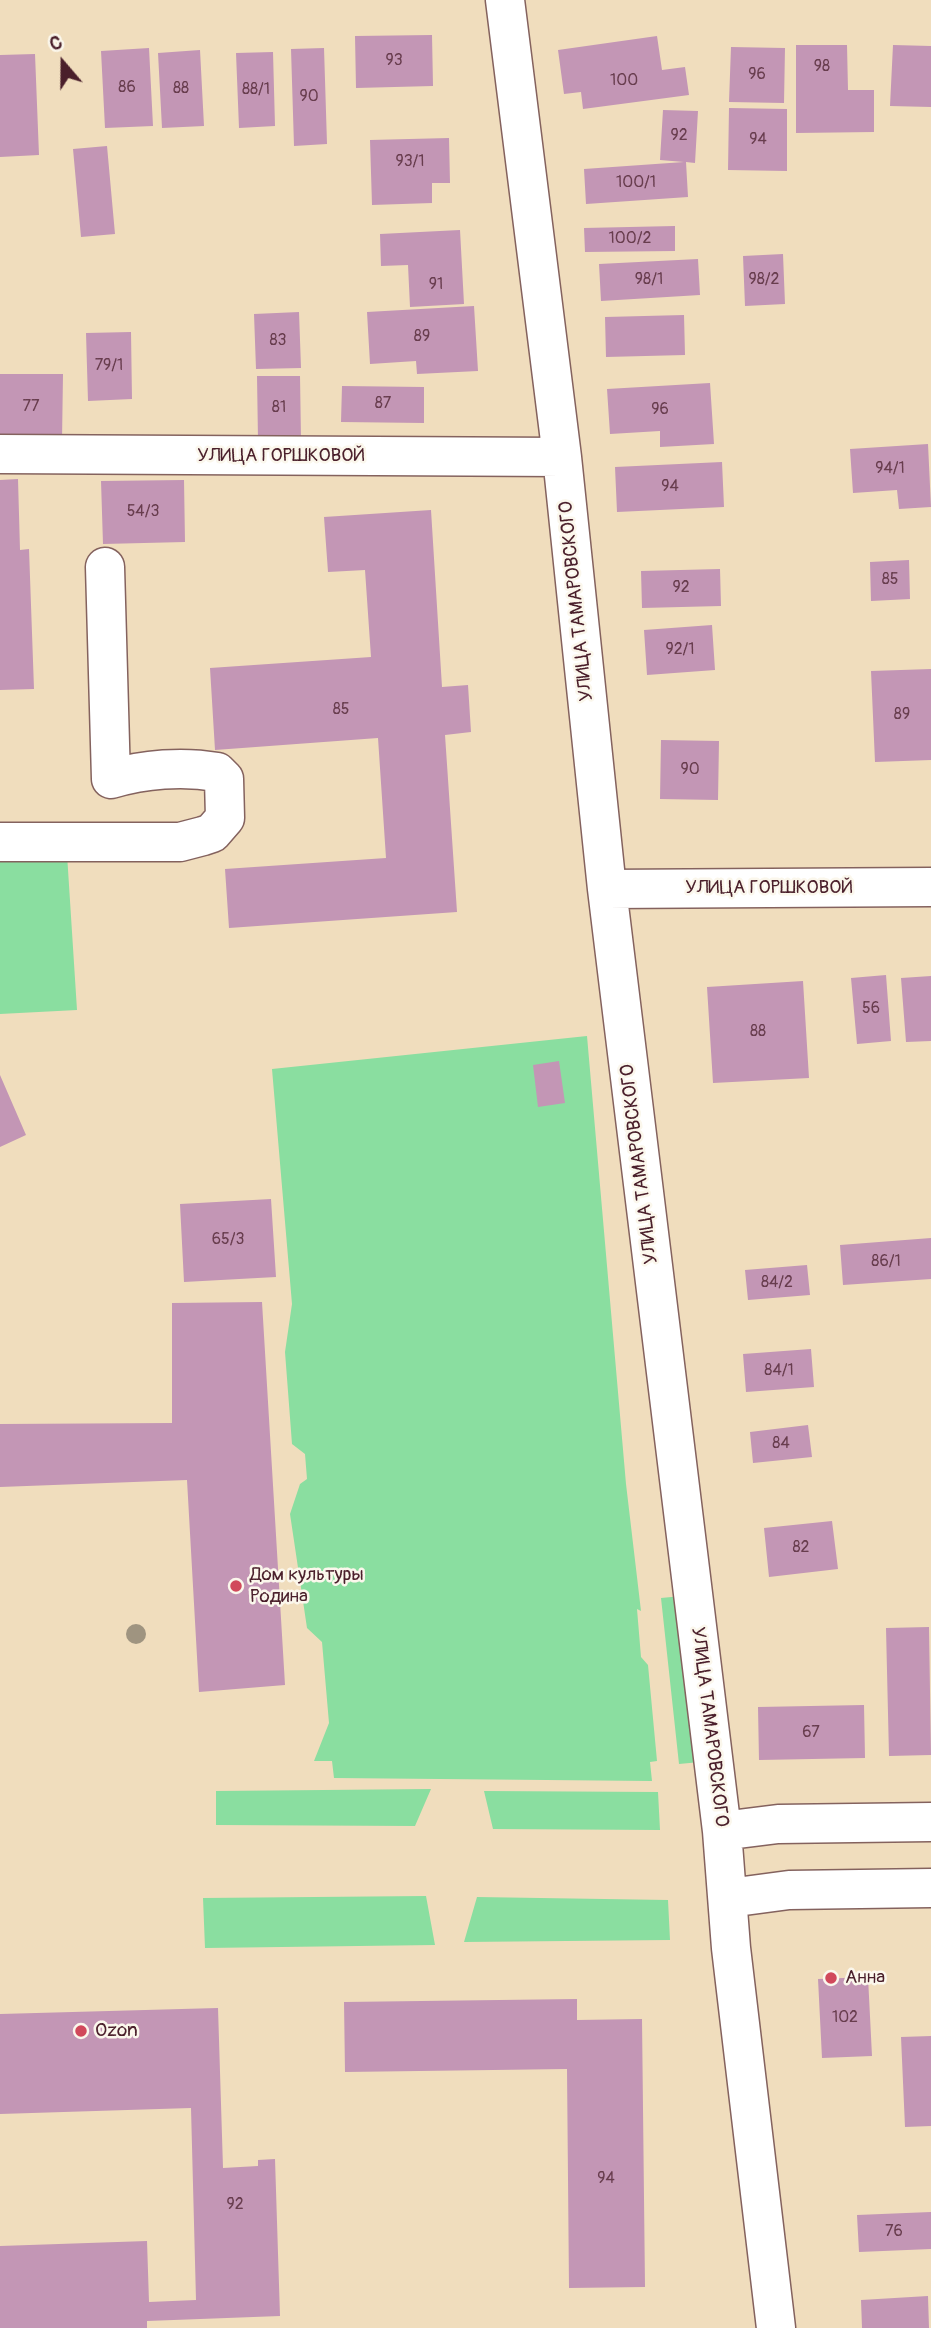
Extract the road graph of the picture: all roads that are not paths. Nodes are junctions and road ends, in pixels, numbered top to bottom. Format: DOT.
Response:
graph roads {
  1 [pos="505,0"];
  2 [pos="0,454"];
  3 [pos="562,457"];
  4 [pos="105,566"];
  5 [pos="0,842"];
  6 [pos="931,887"];
  7 [pos="607,890"];
  8 [pos="931,1822"];
  9 [pos="722,1831"];
  10 [pos="931,1888"];
  11 [pos="729,1898"];
  12 [pos="776,2328"];
  1 -- 3 [label="street, УЛИЦА ТАМАРОВСКОГО"];
  2 -- 3 [label="street, УЛИЦА ГОРШКОВОЙ"];
  3 -- 7 [label="street, УЛИЦА ТАМАРОВСКОГО"];
  4 -- 5 [label="street"];
  6 -- 7 [label="street, УЛИЦА ГОРШКОВОЙ"];
  7 -- 9 [label="street, УЛИЦА ТАМАРОВСКОГО"];
  8 -- 9 [label="street"];
  9 -- 11 [label="street, УЛИЦА ТАМАРОВСКОГО"];
  10 -- 11 [label="street"];
  11 -- 12 [label="street, УЛИЦА ТАМАРОВСКОГО"];
}
